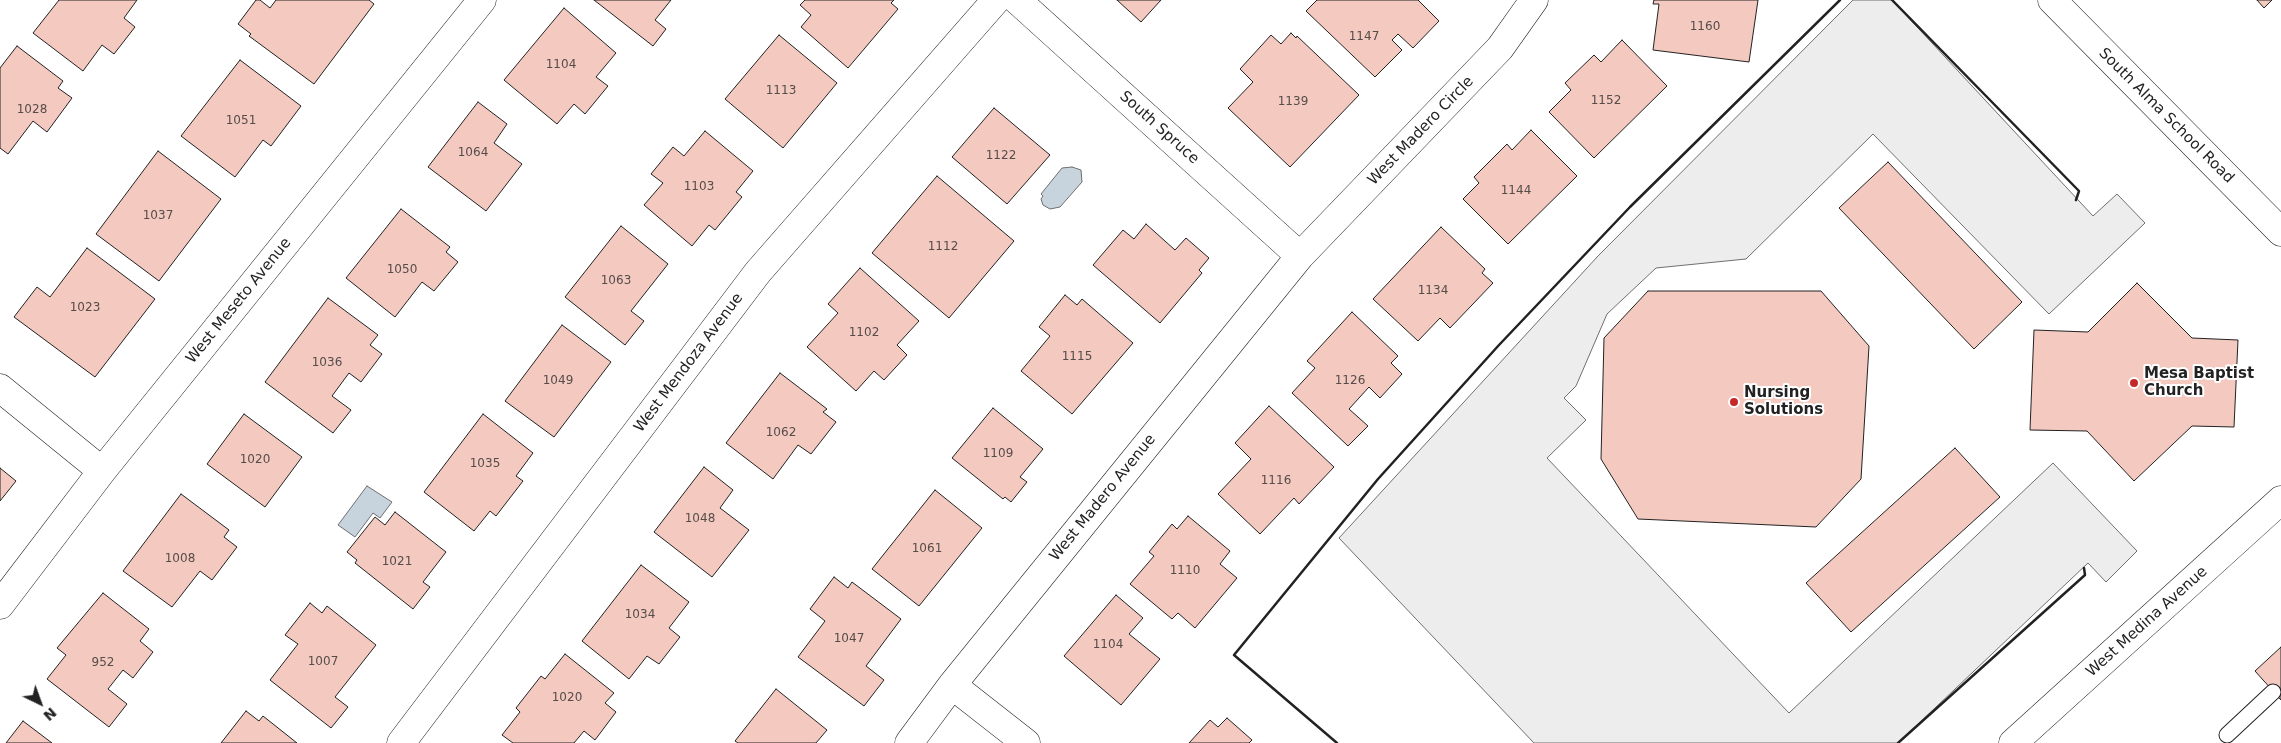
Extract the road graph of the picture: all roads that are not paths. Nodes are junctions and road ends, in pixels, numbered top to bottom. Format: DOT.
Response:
graph roads {
  1 [pos="482,0"];
  2 [pos="996,0"];
  3 [pos="1017,0"];
  4 [pos="1534,0"];
  5 [pos="2052,0"];
  6 [pos="2281,232"];
  7 [pos="1300,256"];
  8 [pos="0,388"];
  9 [pos="102,471"];
  10 [pos="2281,500"];
  11 [pos="0,605"];
  12 [pos="952,685"];
  13 [pos="2273,692"];
  14 [pos="2227,735"];
  15 [pos="401,743"];
  16 [pos="909,743"];
  17 [pos="1026,743"];
  18 [pos="2013,743"];
  1 -- 9 [label="street, West Meseto Avenue"];
  2 -- 15 [label="street, West Mendoza Avenue"];
  3 -- 7 [label="street, South Spruce"];
  4 -- 7 [label="street, West Madero Circle"];
  5 -- 6 [label="street, South Alma School Road"];
  7 -- 12 [label="street, West Madero Avenue"];
  8 -- 9 [label="street"];
  9 -- 11 [label="street, West Meseto Avenue"];
  10 -- 18 [label="street, West Medina Avenue"];
  12 -- 16 [label="street, West Madero Avenue"];
  12 -- 17 [label="street"];
  13 -- 14 [label="lane"];
}
